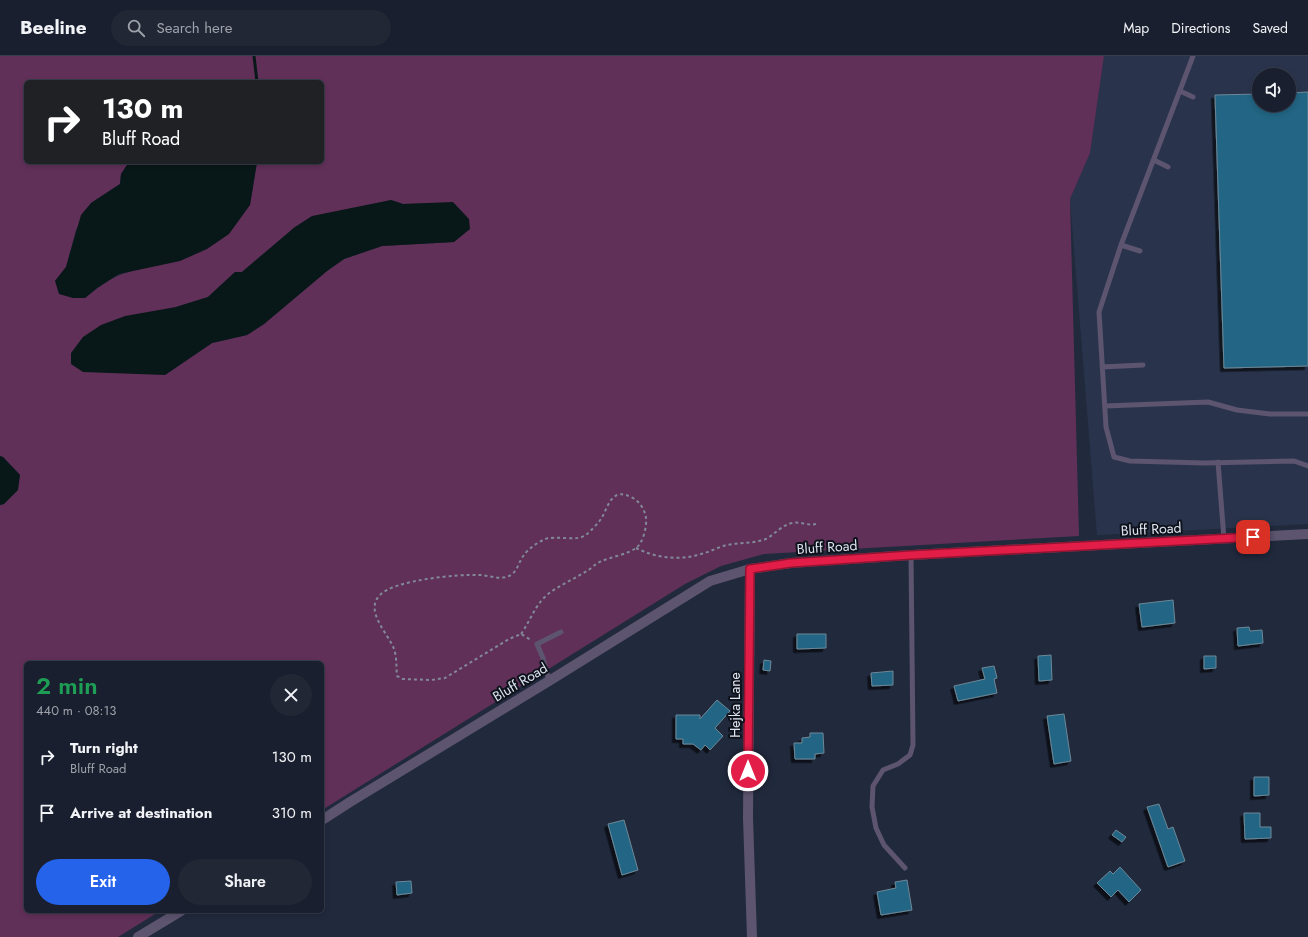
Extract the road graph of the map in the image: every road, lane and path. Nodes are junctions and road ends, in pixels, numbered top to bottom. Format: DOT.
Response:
graph roads {
  1 [pos="1194,56"];
  2 [pos="1180,91"];
  3 [pos="1193,97"];
  4 [pos="1154,160"];
  5 [pos="1168,167"];
  6 [pos="1121,245"];
  7 [pos="1140,251"];
  8 [pos="1143,365"];
  9 [pos="1102,367"];
  10 [pos="1105,406"];
  11 [pos="1308,414"];
  12 [pos="1218,462"];
  13 [pos="1308,466"];
  14 [pos="816,524"];
  15 [pos="1308,534"];
  16 [pos="1224,539"];
  17 [pos="636,548"];
  18 [pos="911,555"];
  19 [pos="750,569"];
  20 [pos="561,632"];
  21 [pos="521,634"];
  22 [pos="537,644"];
  23 [pos="549,681"];
  24 [pos="324,819"];
  25 [pos="905,868"];
  26 [pos="178,913"];
  27 [pos="138,937"];
  28 [pos="752,937"];
  1 -- 2 [label="lane"];
  2 -- 3 [label="lane"];
  2 -- 4 [label="lane"];
  4 -- 5 [label="lane"];
  4 -- 6 [label="lane"];
  6 -- 7 [label="lane"];
  6 -- 9 [label="lane"];
  8 -- 9 [label="lane"];
  9 -- 10 [label="lane"];
  10 -- 11 [label="lane"];
  10 -- 12 [label="lane"];
  12 -- 13 [label="lane"];
  12 -- 16 [label="lane"];
  14 -- 17 [label="path"];
  15 -- 16 [label="street, Bluff Road"];
  16 -- 18 [label="street, Bluff Road"];
  17 -- 21 [label="path"];
  17 -- 21 [label="path"];
  18 -- 19 [label="street, Bluff Road"];
  18 -- 25 [label="lane"];
  19 -- 23 [label="street, Bluff Road"];
  19 -- 28 [label="street, Hejka Lane"];
  20 -- 22 [label="lane"];
  21 -- 22 [label="path"];
  22 -- 23 [label="lane"];
  23 -- 24 [label="street, Bluff Road"];
  26 -- 27 [label="street"];
}
